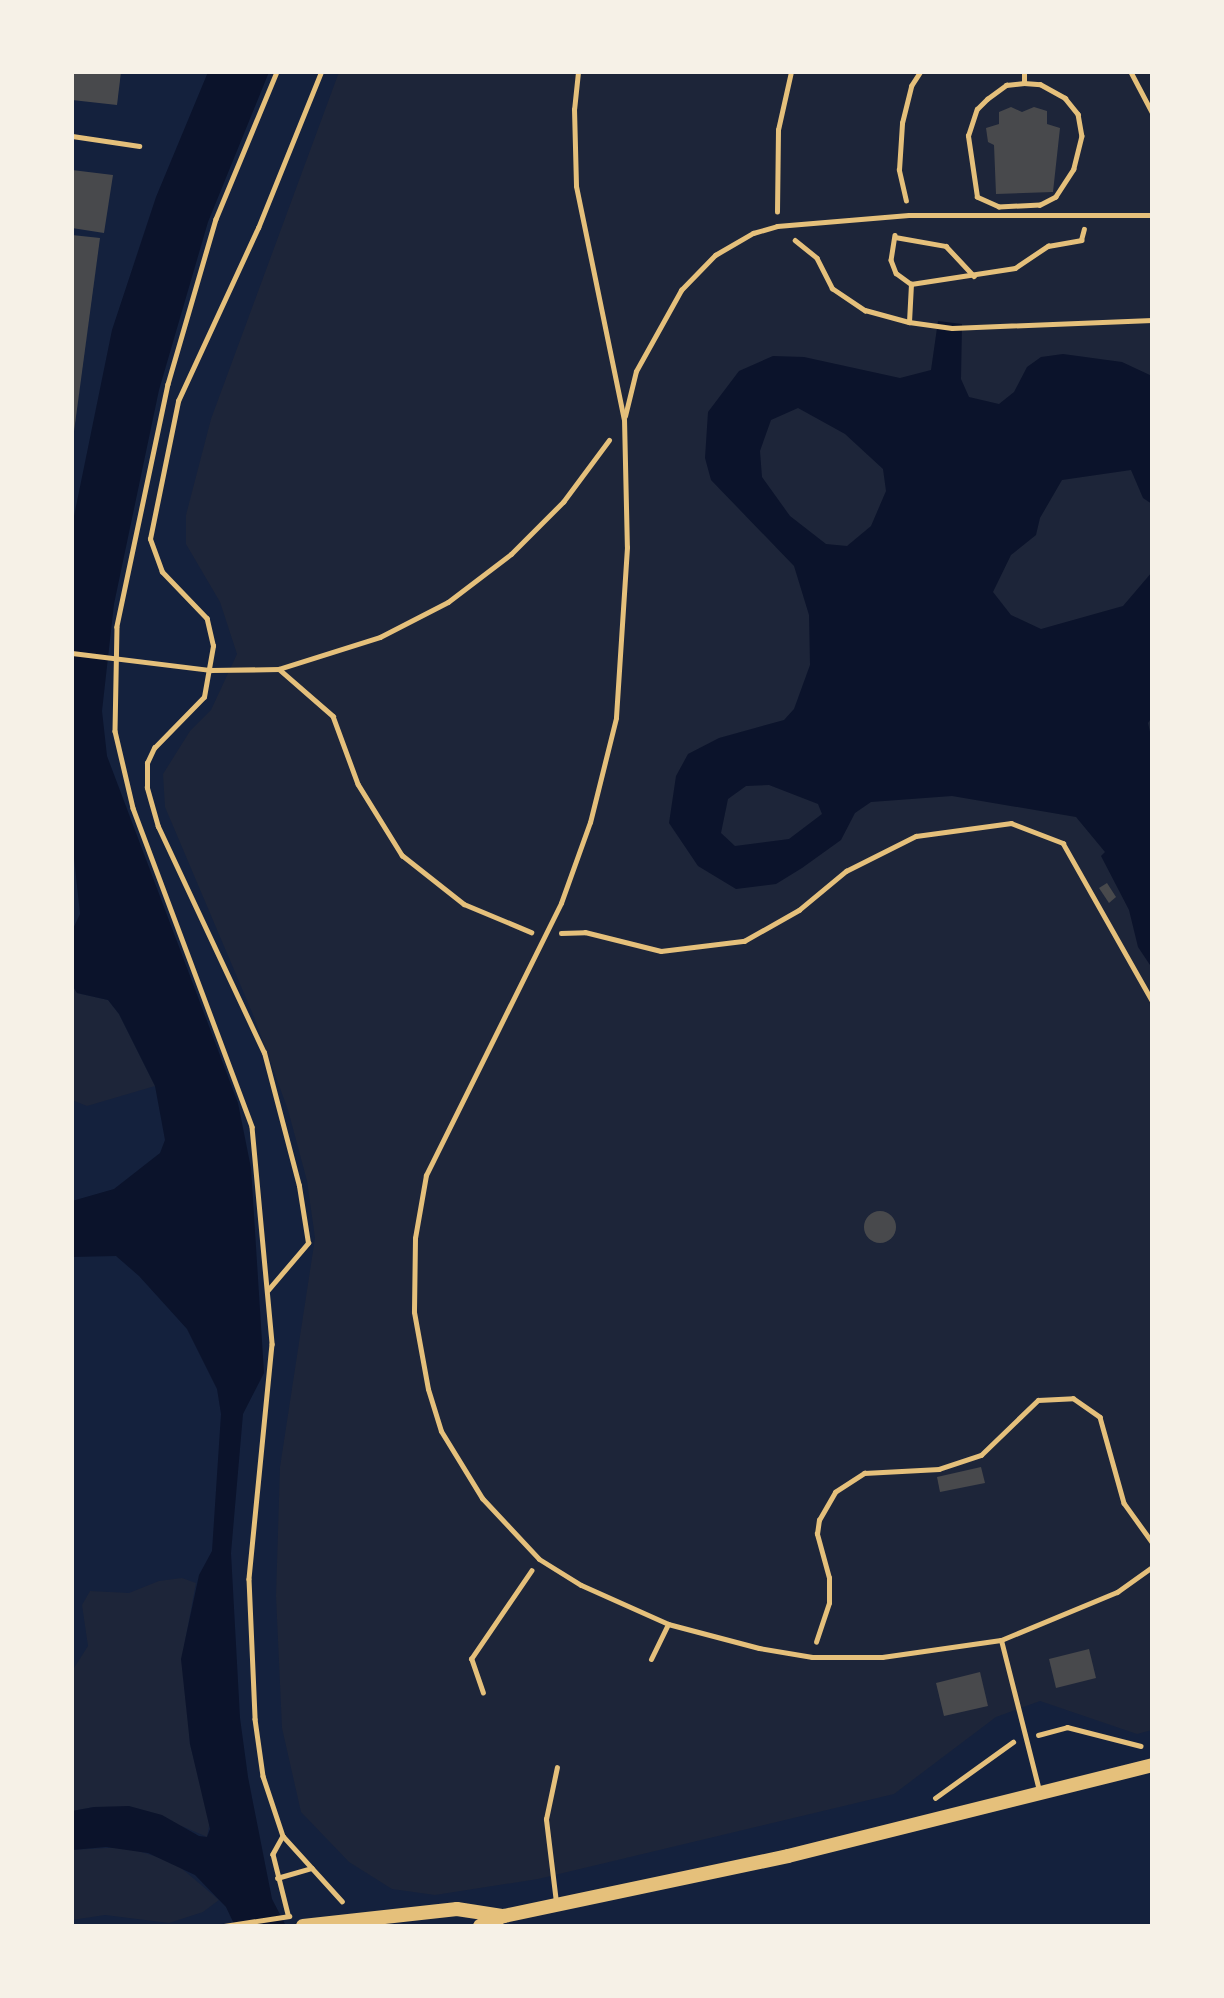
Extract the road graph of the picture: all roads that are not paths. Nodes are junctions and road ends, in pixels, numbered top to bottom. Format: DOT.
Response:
graph roads {
  1 [pos="578,72"];
  2 [pos="72,135"];
  3 [pos="139,146"];
  4 [pos="1152,215"];
  5 [pos="624,419"];
  6 [pos="1152,1567"];
  7 [pos="668,1624"];
  8 [pos="1001,1640"];
  9 [pos="651,1660"];
  10 [pos="1152,1765"];
  11 [pos="557,1767"];
  12 [pos="1039,1790"];
  13 [pos="557,1908"];
  14 [pos="504,1916"];
  15 [pos="303,1920"];
  16 [pos="480,1926"];
  1 -- 5 [label="lane"];
  2 -- 3 [label="lane"];
  4 -- 5 [label="lane"];
  5 -- 7 [label="lane"];
  6 -- 8 [label="lane"];
  7 -- 8 [label="lane"];
  7 -- 9 [label="lane"];
  8 -- 12 [label="lane"];
  10 -- 12 [label="main road"];
  11 -- 13 [label="lane"];
  12 -- 13 [label="main road"];
  13 -- 14 [label="main road"];
  14 -- 15 [label="main road"];
  14 -- 16 [label="main road"];
}
